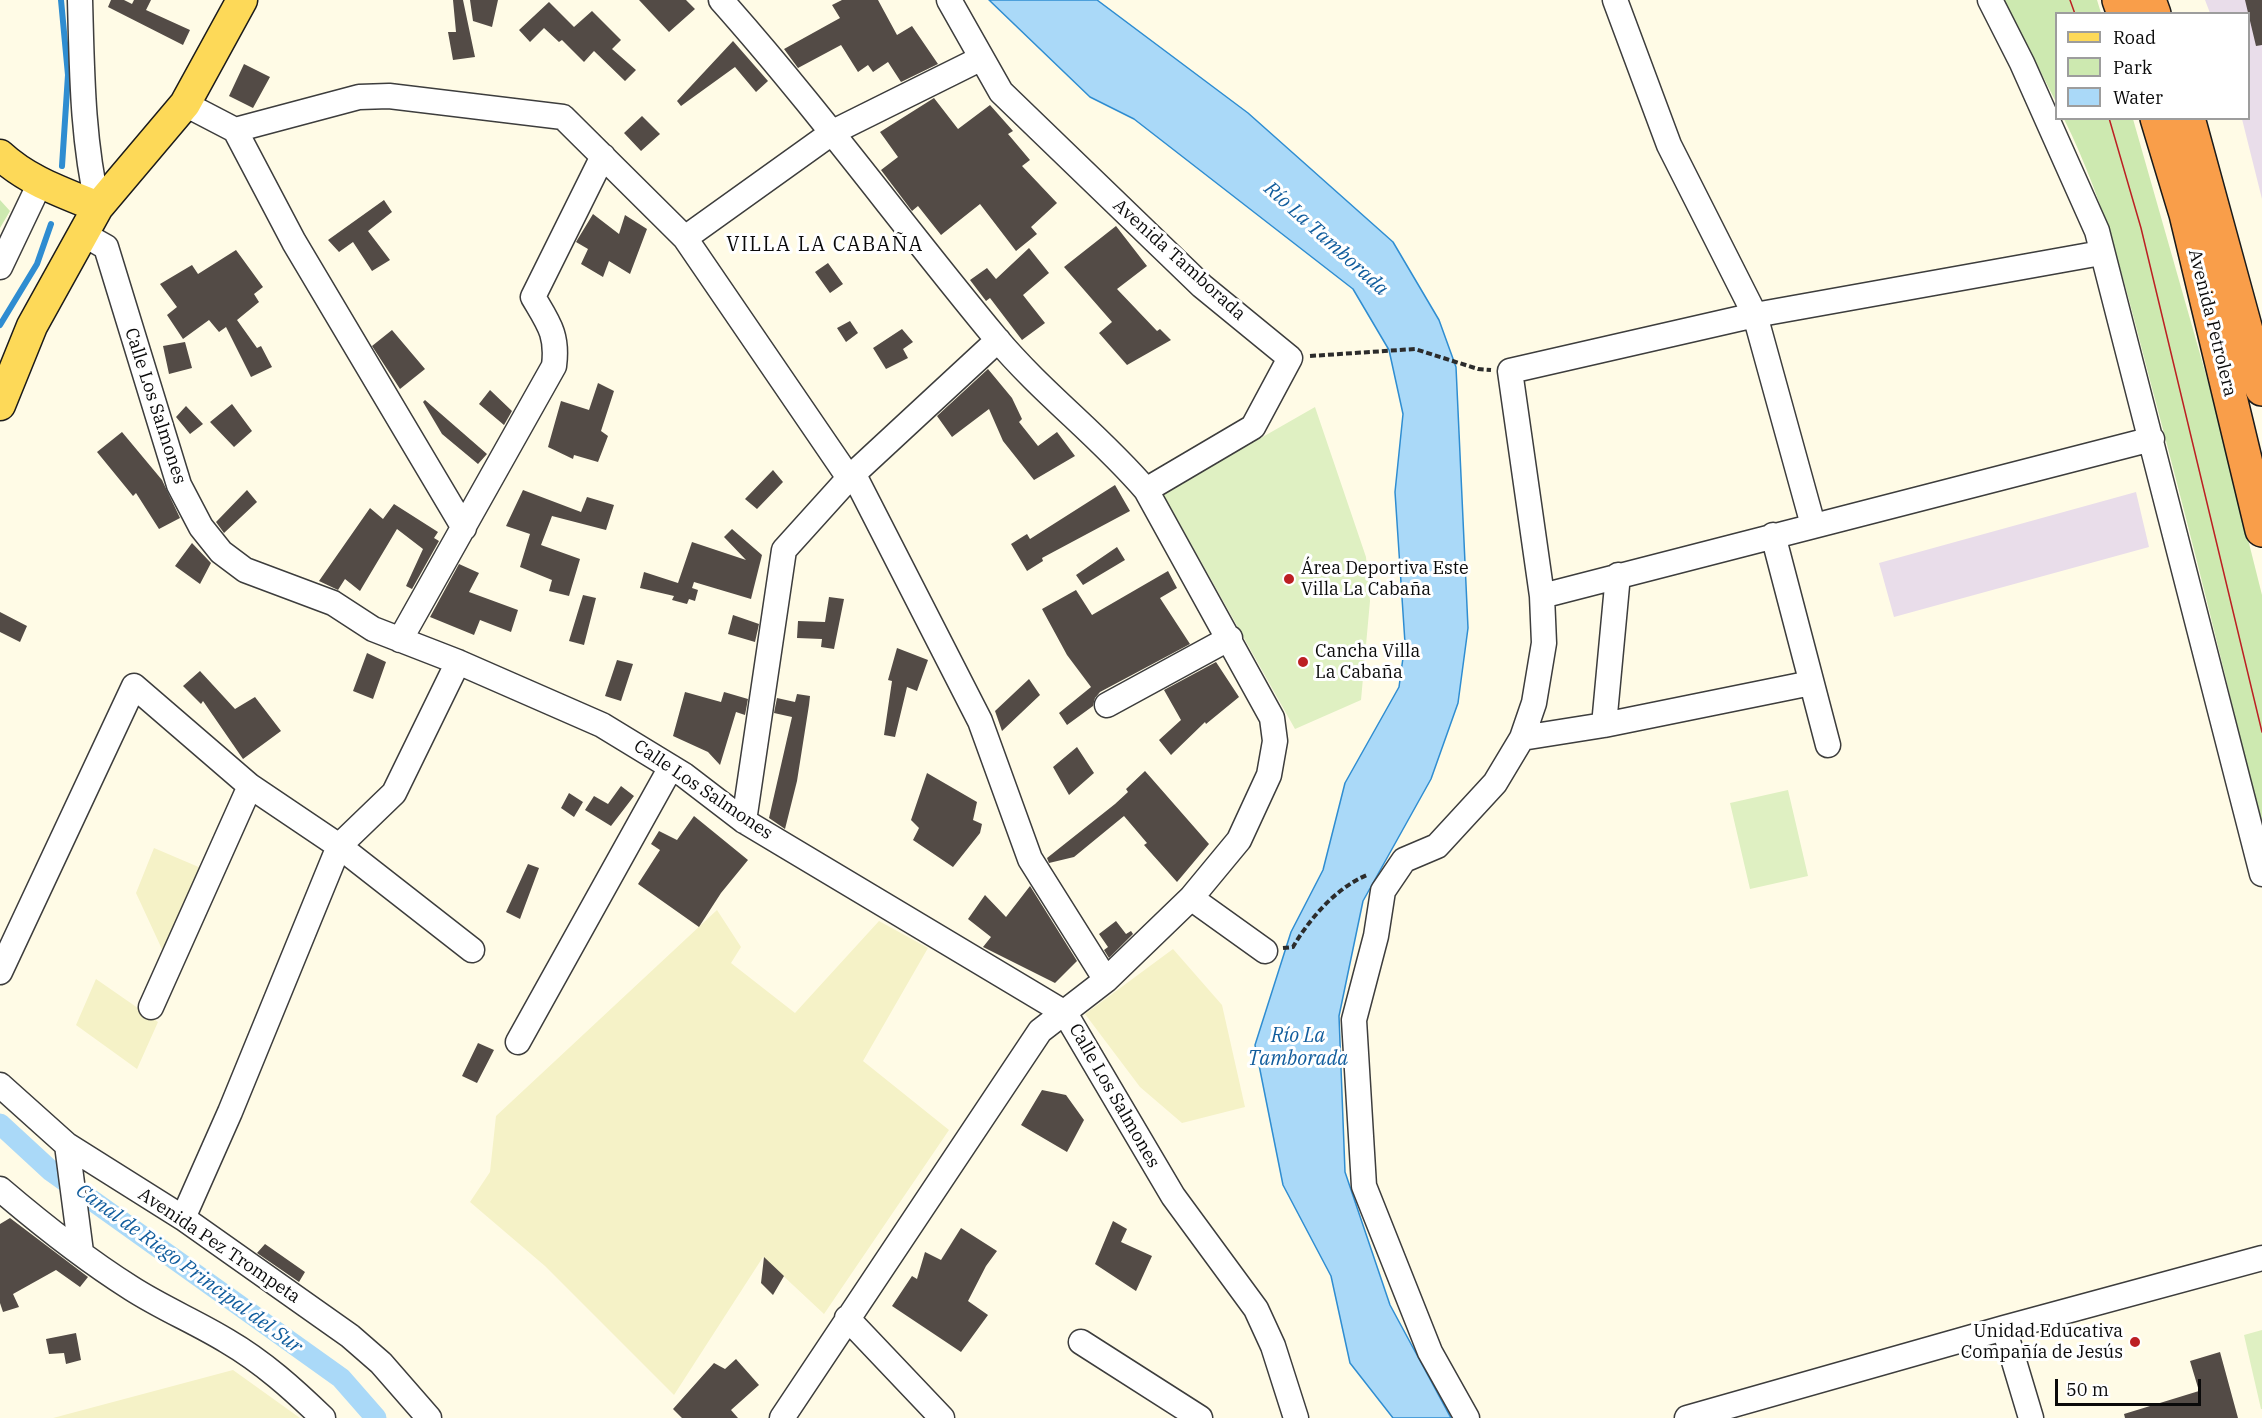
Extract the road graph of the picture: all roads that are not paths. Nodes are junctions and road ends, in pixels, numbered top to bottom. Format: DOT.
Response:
graph roads {
  1 [pos="80,0"];
  2 [pos="242,0"];
  3 [pos="722,0"];
  4 [pos="949,0"];
  5 [pos="1615,0"];
  6 [pos="1990,0"];
  7 [pos="980,59"];
  8 [pos="185,104"];
  9 [pos="2158,120"];
  10 [pos="2189,120"];
  11 [pos="235,130"];
  12 [pos="833,132"];
  13 [pos="603,156"];
  14 [pos="14,170"];
  15 [pos="98,207"];
  16 [pos="83,234"];
  17 [pos="685,238"];
  18 [pos="2101,253"];
  19 [pos="0,267"];
  20 [pos="1755,315"];
  21 [pos="998,340"];
  22 [pos="2262,389"];
  23 [pos="1,397"];
  24 [pos="2152,439"];
  25 [pos="852,476"];
  26 [pos="1146,490"];
  27 [pos="1813,525"];
  28 [pos="464,528"];
  29 [pos="2262,530"];
  30 [pos="1773,536"];
  31 [pos="1618,575"];
  32 [pos="1542,596"];
  33 [pos="1230,638"];
  34 [pos="400,640"];
  35 [pos="458,662"];
  36 [pos="1811,683"];
  37 [pos="1107,705"];
  38 [pos="1604,725"];
  39 [pos="1522,738"];
  40 [pos="1828,745"];
  41 [pos="671,766"];
  42 [pos="250,786"];
  43 [pos="744,821"];
  44 [pos="339,846"];
  45 [pos="2262,874"];
  46 [pos="1191,898"];
  47 [pos="472,951"];
  48 [pos="1265,951"];
  49 [pos="0,972"];
  50 [pos="1106,980"];
  51 [pos="150,1006"];
  52 [pos="1065,1012"];
  53 [pos="518,1042"];
  54 [pos="0,1085"];
  55 [pos="67,1146"];
  56 [pos="0,1189"];
  57 [pos="183,1218"];
  58 [pos="80,1246"];
  59 [pos="2262,1258"];
  60 [pos="847,1317"];
  61 [pos="2004,1328"];
  62 [pos="1081,1342"];
  63 [pos="322,1418"];
  64 [pos="429,1418"];
  65 [pos="782,1418"];
  66 [pos="942,1418"];
  67 [pos="1200,1418"];
  68 [pos="1296,1418"];
  69 [pos="1467,1418"];
  70 [pos="1687,1418"];
  71 [pos="2031,1418"];
  1 -- 15 [label="street"];
  2 -- 8 [label="main road"];
  3 -- 12 [label="street"];
  4 -- 7 [label="street, Avenida Tamborada"];
  5 -- 20 [label="street"];
  6 -- 18 [label="street"];
  7 -- 12 [label="street"];
  7 -- 26 [label="street, Avenida Tamborada"];
  8 -- 11 [label="street"];
  8 -- 15 [label="main road"];
  9 -- 29 [label="highway, Avenida Petrolera"];
  10 -- 22 [label="highway, Avenida Petrolera"];
  11 -- 13 [label="street"];
  11 -- 28 [label="street"];
  12 -- 17 [label="street"];
  12 -- 21 [label="street"];
  13 -- 17 [label="street"];
  13 -- 28 [label="street"];
  14 -- 15 [label="main road"];
  14 -- 19 [label="street"];
  15 -- 16 [label="main road"];
  16 -- 23 [label="main road"];
  16 -- 34 [label="street, Calle Los Salmones"];
  17 -- 25 [label="street"];
  18 -- 20 [label="street"];
  18 -- 24 [label="street"];
  20 -- 27 [label="street"];
  20 -- 32 [label="street"];
  21 -- 25 [label="street"];
  21 -- 26 [label="street"];
  24 -- 27 [label="street"];
  24 -- 45 [label="street"];
  25 -- 43 [label="street"];
  25 -- 50 [label="street"];
  26 -- 33 [label="street"];
  27 -- 30 [label="street"];
  28 -- 34 [label="street"];
  30 -- 31 [label="street"];
  30 -- 36 [label="street"];
  31 -- 32 [label="street"];
  31 -- 38 [label="street"];
  32 -- 39 [label="street"];
  33 -- 37 [label="street"];
  33 -- 46 [label="street"];
  34 -- 35 [label="street, Calle Los Salmones"];
  35 -- 41 [label="street, Calle Los Salmones"];
  35 -- 44 [label="street"];
  36 -- 38 [label="street"];
  36 -- 40 [label="street"];
  38 -- 39 [label="street"];
  39 -- 69 [label="street"];
  41 -- 43 [label="street, Calle Los Salmones"];
  41 -- 53 [label="street"];
  42 -- 44 [label="street"];
  42 -- 49 [label="street"];
  42 -- 51 [label="street"];
  43 -- 52 [label="street, Calle Los Salmones"];
  44 -- 47 [label="street"];
  44 -- 57 [label="street"];
  46 -- 48 [label="street"];
  46 -- 50 [label="street"];
  50 -- 52 [label="street"];
  52 -- 60 [label="street"];
  52 -- 68 [label="street, Calle Los Salmones"];
  54 -- 55 [label="street, Avenida Pez Trompeta"];
  55 -- 57 [label="street, Avenida Pez Trompeta"];
  55 -- 58 [label="street"];
  56 -- 58 [label="street"];
  57 -- 64 [label="street, Avenida Pez Trompeta"];
  58 -- 63 [label="street"];
  59 -- 61 [label="street"];
  60 -- 65 [label="street"];
  60 -- 66 [label="street"];
  61 -- 70 [label="street"];
  61 -- 71 [label="street"];
  62 -- 67 [label="street"];
}
